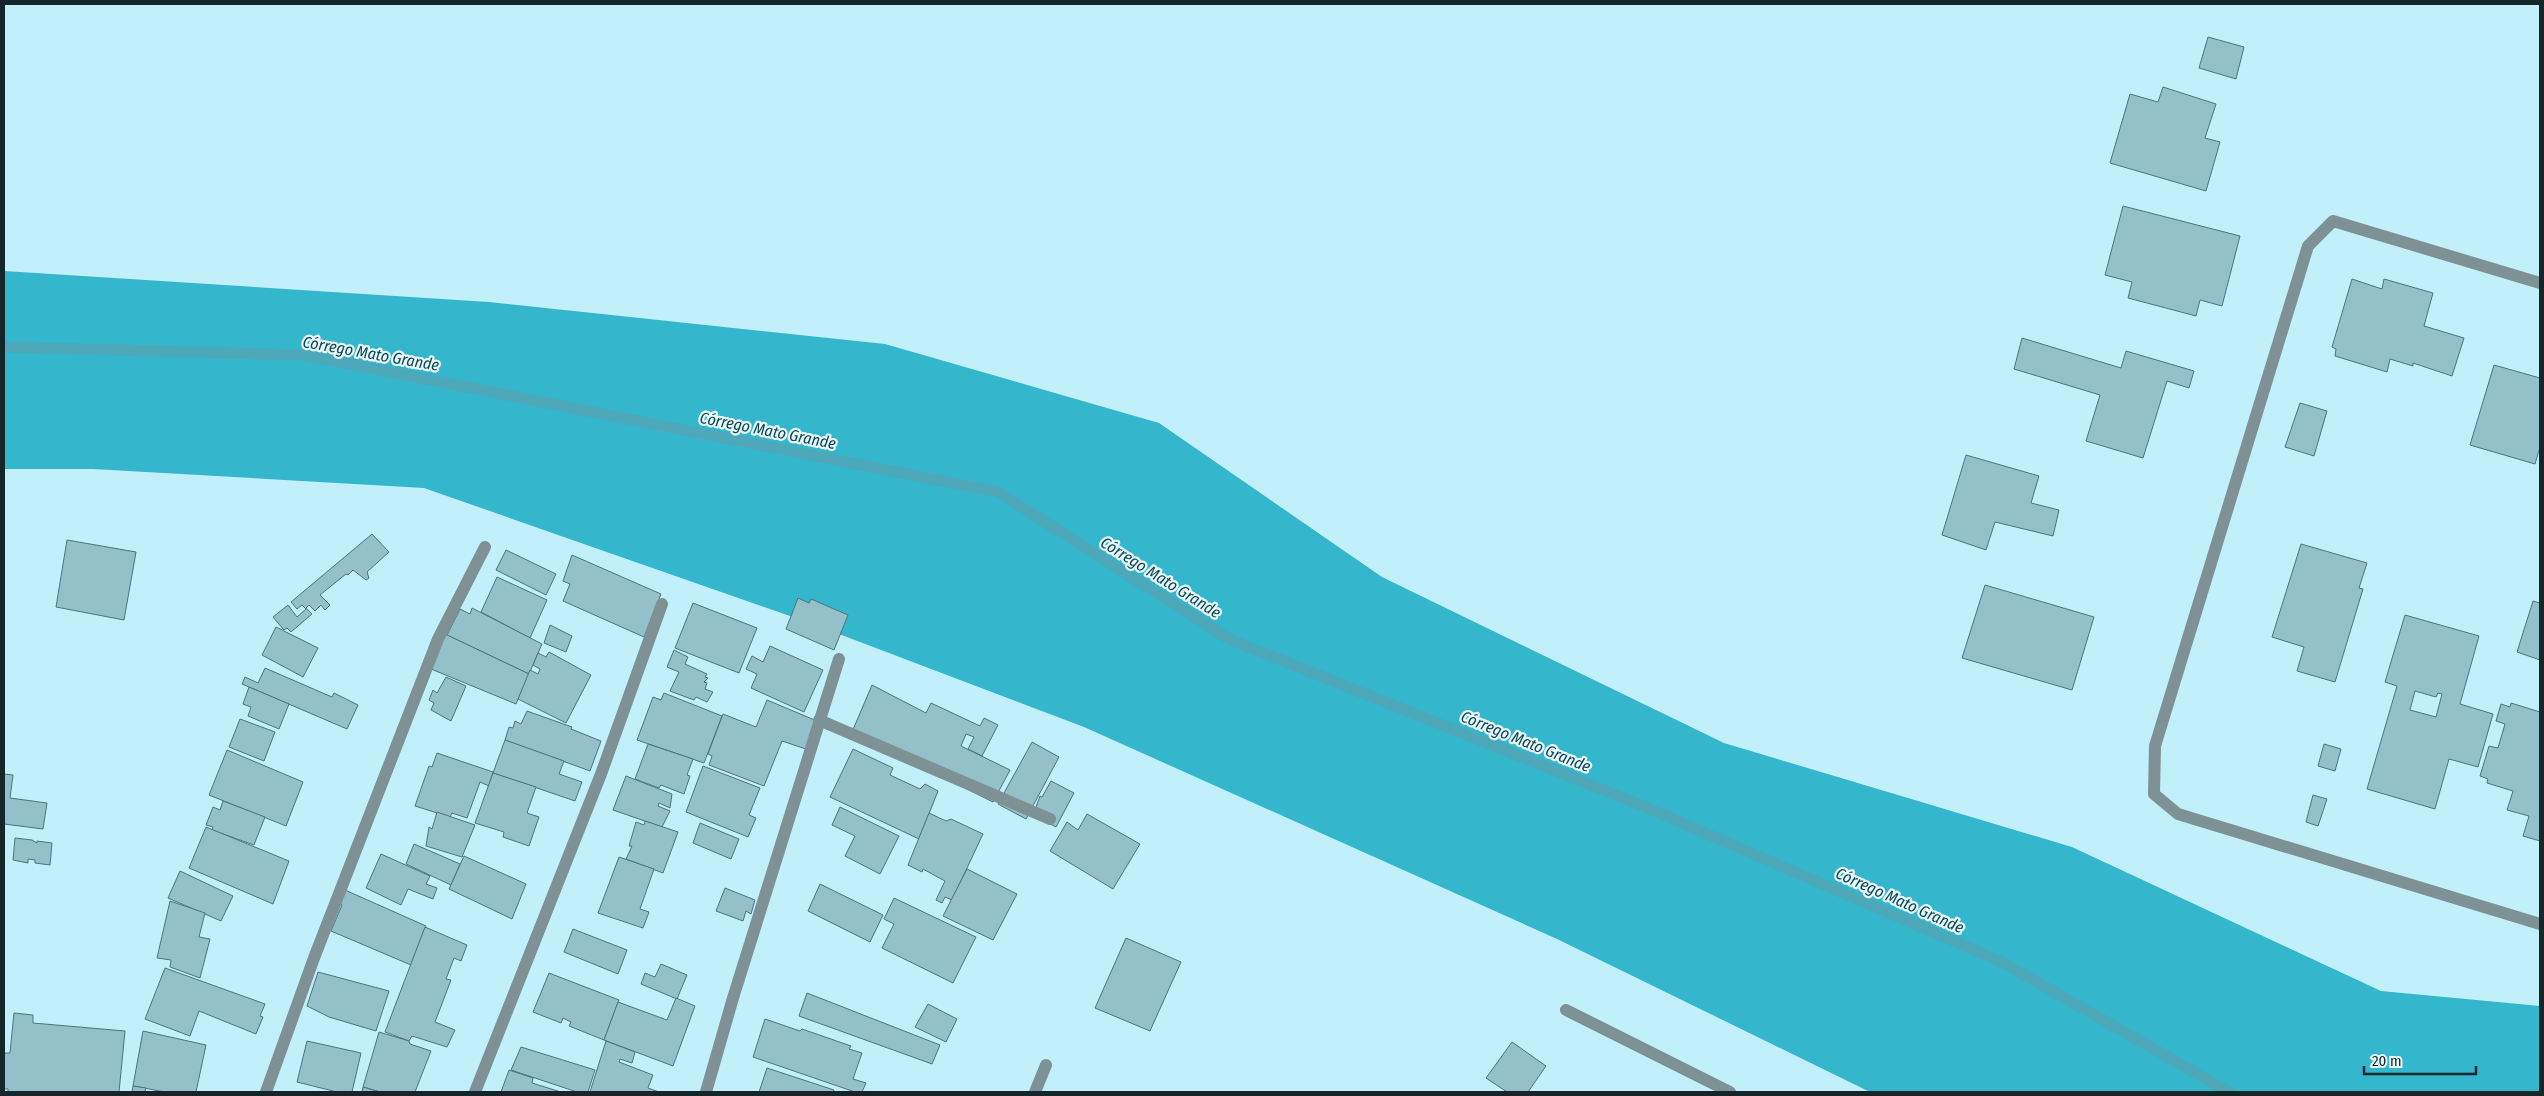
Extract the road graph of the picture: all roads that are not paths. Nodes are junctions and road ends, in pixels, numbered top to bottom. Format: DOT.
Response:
graph roads {
  1 [pos="2540,283"];
  2 [pos="485,547"];
  3 [pos="662,604"];
  4 [pos="839,659"];
  5 [pos="819,720"];
  6 [pos="1050,819"];
  7 [pos="2540,924"];
  8 [pos="1566,1010"];
  9 [pos="1046,1065"];
  10 [pos="266,1092"];
  11 [pos="475,1092"];
  12 [pos="706,1092"];
  13 [pos="1035,1092"];
  14 [pos="1730,1092"];
  1 -- 7 [label="street"];
  2 -- 10 [label="street"];
  3 -- 11 [label="street"];
  4 -- 5 [label="street"];
  5 -- 6 [label="street"];
  5 -- 12 [label="street"];
  8 -- 14 [label="street"];
  9 -- 13 [label="street"];
}
